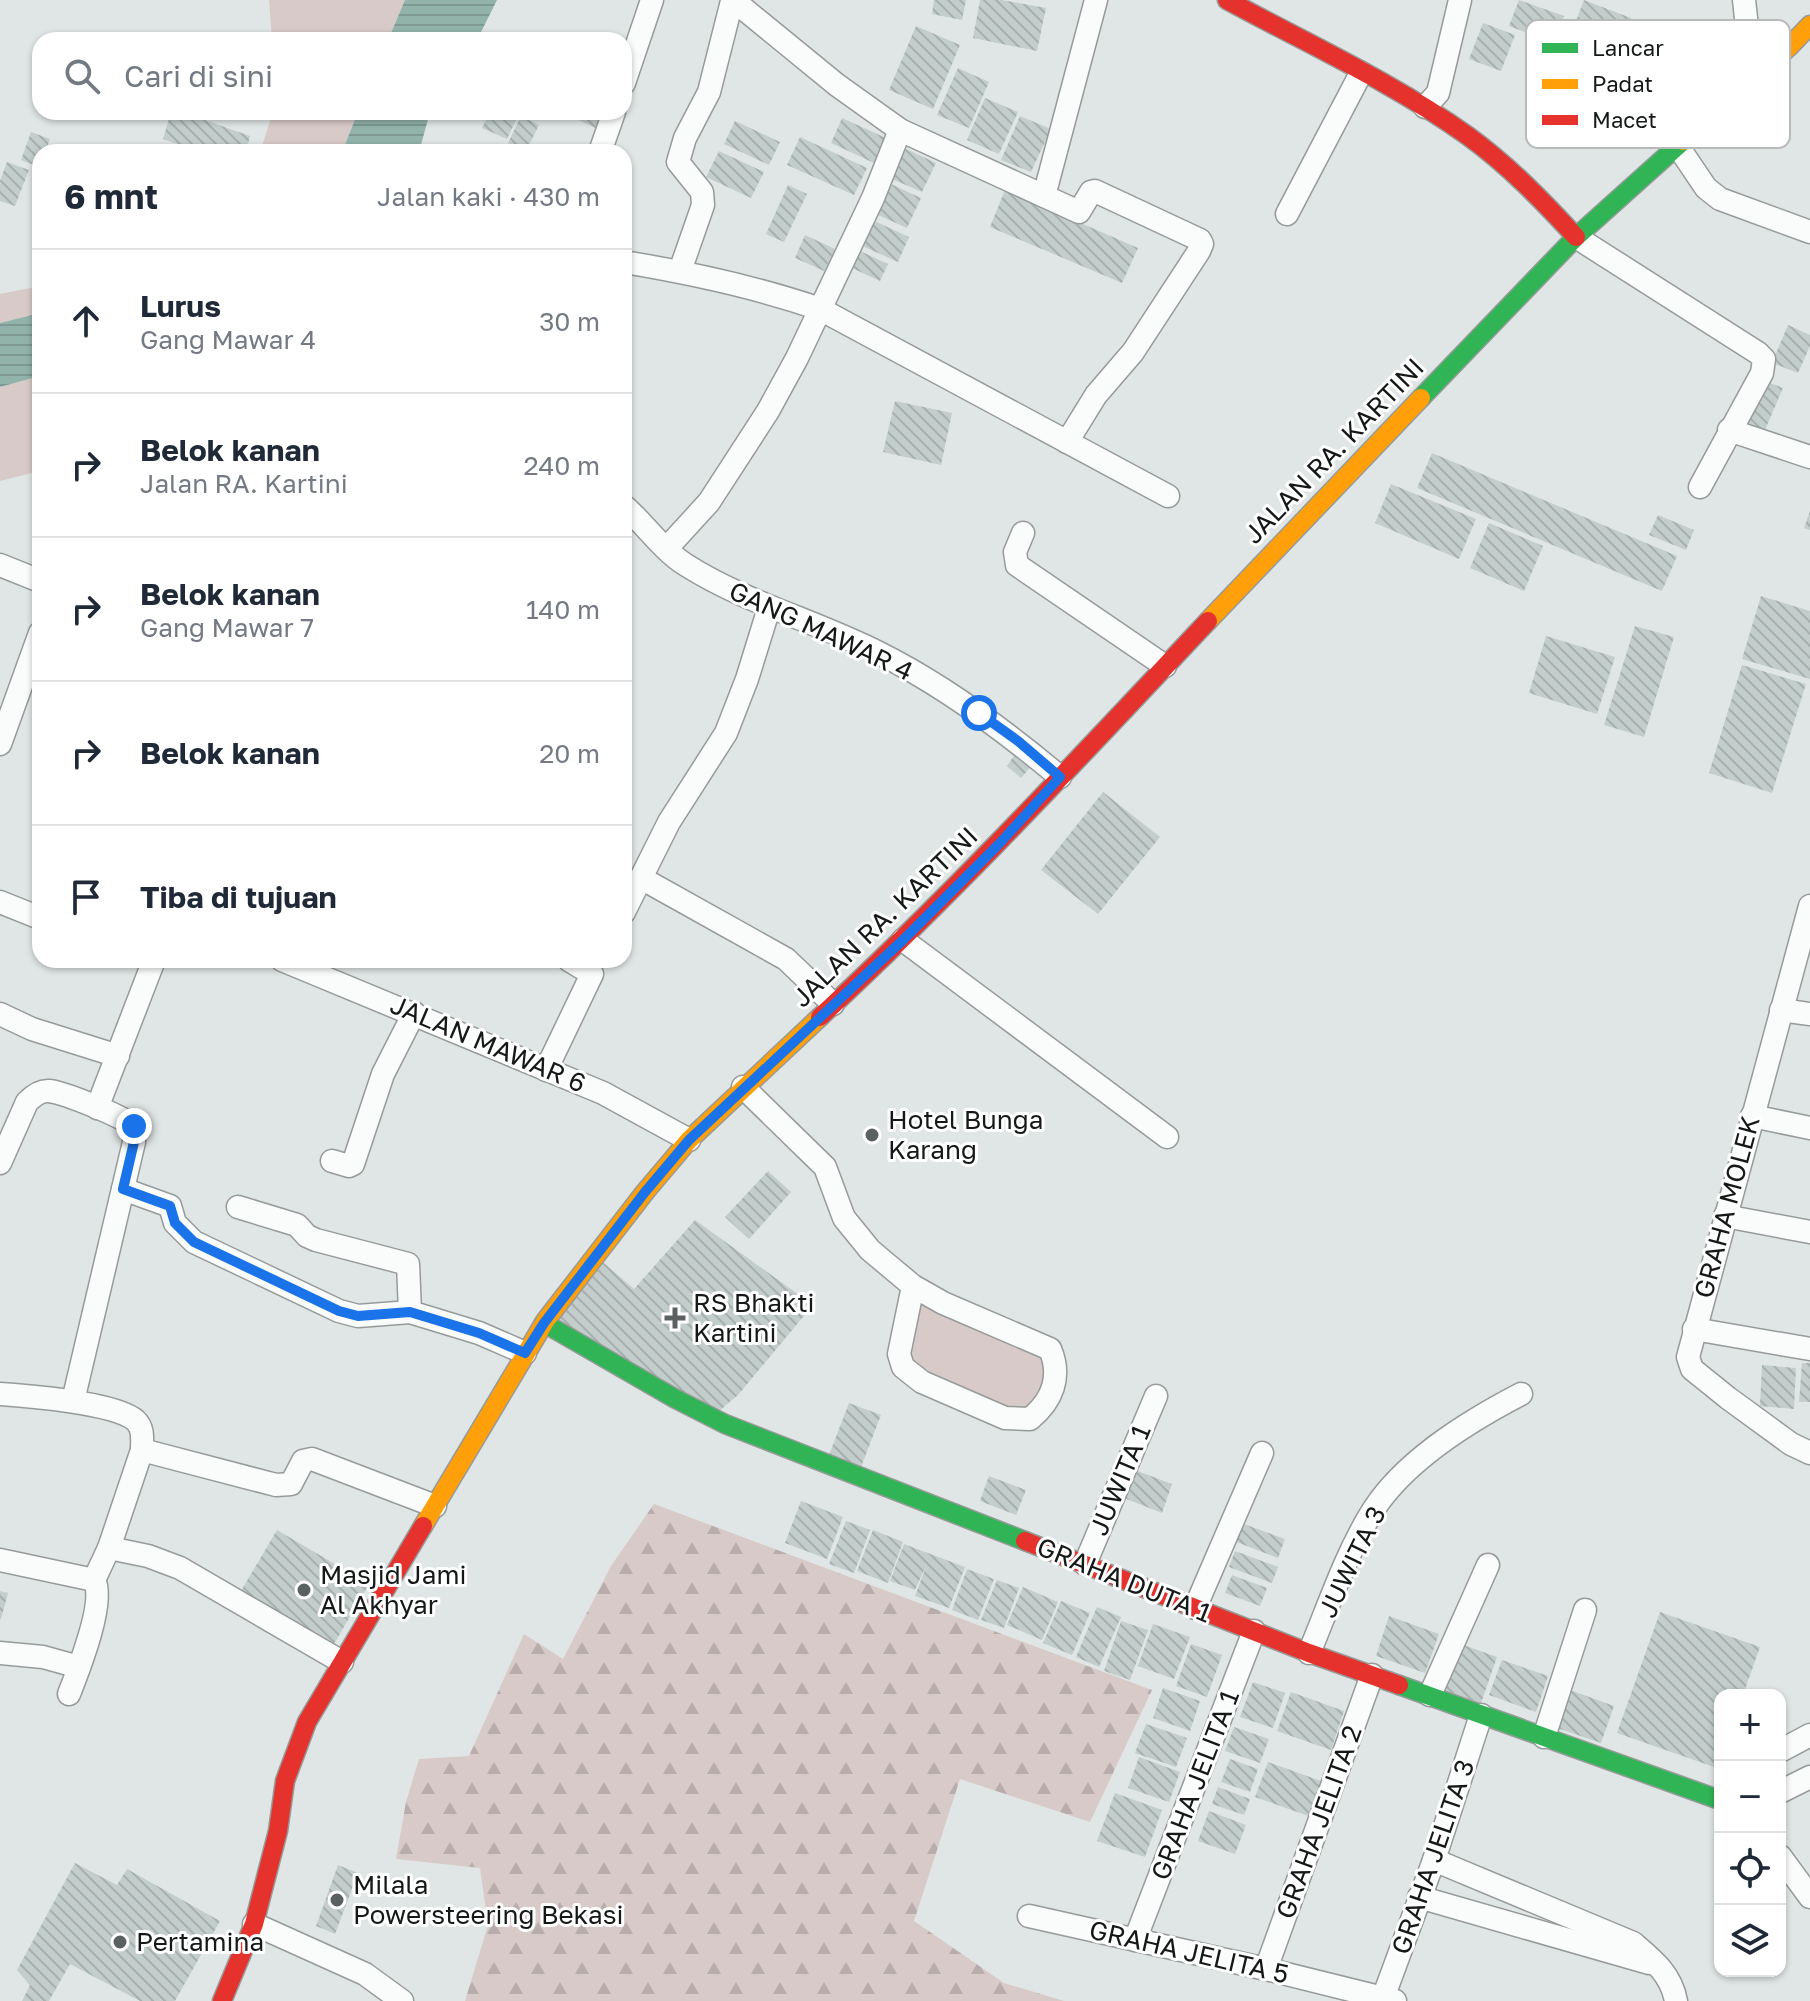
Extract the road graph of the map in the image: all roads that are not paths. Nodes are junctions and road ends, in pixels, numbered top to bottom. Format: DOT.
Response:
graph roads {
  1 [pos="652,0"];
  2 [pos="1096,0"];
  3 [pos="1227,0"];
  4 [pos="1274,0"];
  5 [pos="1460,0"];
  6 [pos="1744,0"];
  7 [pos="732,1"];
  8 [pos="1746,20"];
  9 [pos="1266,22"];
  10 [pos="1810,25"];
  11 [pos="1790,44"];
  12 [pos="632,59"];
  13 [pos="1361,73"];
  14 [pos="1425,107"];
  15 [pos="611,120"];
  16 [pos="900,130"];
  17 [pos="603,144"];
  18 [pos="1674,148"];
  19 [pos="1679,148"];
  20 [pos="1044,196"];
  21 [pos="1287,214"];
  22 [pos="1810,232"];
  23 [pos="1576,237"];
  24 [pos="632,263"];
  25 [pos="680,271"];
  26 [pos="820,309"];
  27 [pos="1729,430"];
  28 [pos="1067,442"];
  29 [pos="1810,457"];
  30 [pos="1700,487"];
  31 [pos="1168,496"];
  32 [pos="632,514"];
  33 [pos="1023,533"];
  34 [pos="667,548"];
  35 [pos="0,565"];
  36 [pos="32,578"];
  37 [pos="769,608"];
  38 [pos="32,654"];
  39 [pos="1165,666"];
  40 [pos="2,734"];
  41 [pos="1056,774"];
  42 [pos="641,878"];
  43 [pos="632,896"];
  44 [pos="0,902"];
  45 [pos="1810,906"];
  46 [pos="32,915"];
  47 [pos="903,940"];
  48 [pos="147,968"];
  49 [pos="302,968"];
  50 [pos="595,968"];
  51 [pos="833,1004"];
  52 [pos="1781,1010"];
  53 [pos="414,1013"];
  54 [pos="0,1014"];
  55 [pos="1810,1014"];
  56 [pos="118,1056"];
  57 [pos="546,1070"];
  58 [pos="743,1087"];
  59 [pos="97,1108"];
  60 [pos="1752,1116"];
  61 [pos="1810,1128"];
  62 [pos="1167,1137"];
  63 [pos="689,1140"];
  64 [pos="332,1161"];
  65 [pos="0,1163"];
  66 [pos="123,1189"];
  67 [pos="238,1207"];
  68 [pos="1725,1216"];
  69 [pos="1810,1232"];
  70 [pos="913,1286"];
  71 [pos="410,1312"];
  72 [pos="544,1323"];
  73 [pos="1694,1329"];
  74 [pos="1810,1349"];
  75 [pos="525,1353"];
  76 [pos="0,1394"];
  77 [pos="1521,1394"];
  78 [pos="1156,1396"];
  79 [pos="73,1401"];
  80 [pos="142,1450"];
  81 [pos="1262,1453"];
  82 [pos="1810,1453"];
  83 [pos="435,1506"];
  84 [pos="109,1548"];
  85 [pos="0,1560"];
  86 [pos="1085,1564"];
  87 [pos="1488,1565"];
  88 [pos="94,1580"];
  89 [pos="1195,1608"];
  90 [pos="1585,1610"];
  91 [pos="1254,1631"];
  92 [pos="0,1653"];
  93 [pos="1309,1653"];
  94 [pos="342,1662"];
  95 [pos="79,1667"];
  96 [pos="1372,1675"];
  97 [pos="69,1694"];
  98 [pos="1430,1695"];
  99 [pos="1481,1715"];
  100 [pos="1810,1735"];
  101 [pos="1544,1737"];
  102 [pos="1786,1748"];
  103 [pos="1810,1777"];
  104 [pos="1786,1789"];
  105 [pos="1714,1795"];
  106 [pos="1434,1860"];
  107 [pos="1786,1864"];
  108 [pos="1419,1897"];
  109 [pos="1810,1897"];
  110 [pos="1029,1916"];
  111 [pos="254,1924"];
  112 [pos="1135,1940"];
  113 [pos="1658,1965"];
  114 [pos="1266,1969"];
  115 [pos="1389,1999"];
  116 [pos="222,2001"];
  117 [pos="402,2001"];
  118 [pos="1676,2001"];
  1 -- 12 [label="street"];
  2 -- 20 [label="street"];
  3 -- 9 [label="main road"];
  4 -- 9 [label="street"];
  5 -- 14 [label="street"];
  6 -- 8 [label="street"];
  7 -- 16 [label="street"];
  7 -- 25 [label="street"];
  9 -- 13 [label="main road"];
  10 -- 11 [label="main road, JALAN RA. KARTINI"];
  13 -- 14 [label="main road"];
  13 -- 21 [label="street"];
  14 -- 23 [label="main road"];
  15 -- 17 [label="street"];
  16 -- 20 [label="street"];
  16 -- 26 [label="street"];
  18 -- 23 [label="main road, JALAN RA. KARTINI"];
  19 -- 22 [label="street"];
  20 -- 28 [label="street"];
  23 -- 27 [label="street"];
  23 -- 39 [label="main road, JALAN RA. KARTINI"];
  24 -- 25 [label="street"];
  25 -- 26 [label="street"];
  26 -- 28 [label="street"];
  26 -- 34 [label="street"];
  27 -- 29 [label="street"];
  27 -- 30 [label="street"];
  28 -- 31 [label="street"];
  32 -- 34 [label="street, GANG MAWAR 4"];
  33 -- 39 [label="street"];
  34 -- 37 [label="street, GANG MAWAR 4"];
  35 -- 36 [label="street"];
  37 -- 41 [label="street, GANG MAWAR 4"];
  37 -- 42 [label="street"];
  38 -- 40 [label="street"];
  39 -- 41 [label="main road, JALAN RA. KARTINI"];
  41 -- 47 [label="main road, JALAN RA. KARTINI"];
  42 -- 43 [label="street"];
  42 -- 51 [label="street"];
  44 -- 46 [label="street"];
  45 -- 52 [label="street, GRAHA MOLEK"];
  47 -- 51 [label="main road, JALAN RA. KARTINI"];
  47 -- 62 [label="street"];
  48 -- 56 [label="street"];
  49 -- 53 [label="street, JALAN MAWAR 6"];
  50 -- 57 [label="street"];
  51 -- 58 [label="main road, JALAN RA. KARTINI"];
  52 -- 55 [label="street"];
  52 -- 60 [label="street, GRAHA MOLEK"];
  53 -- 57 [label="street, JALAN MAWAR 6"];
  53 -- 64 [label="street"];
  54 -- 56 [label="street"];
  56 -- 59 [label="street"];
  57 -- 63 [label="street, JALAN MAWAR 6"];
  58 -- 63 [label="main road, JALAN RA. KARTINI"];
  58 -- 70 [label="street"];
  59 -- 65 [label="street"];
  59 -- 66 [label="street"];
  60 -- 61 [label="street"];
  60 -- 68 [label="street, GRAHA MOLEK"];
  63 -- 72 [label="main road, JALAN RA. KARTINI"];
  66 -- 71 [label="street"];
  66 -- 79 [label="street"];
  67 -- 71 [label="street"];
  68 -- 69 [label="street"];
  68 -- 73 [label="street, GRAHA MOLEK"];
  70 -- 70 [label="street"];
  71 -- 75 [label="street"];
  72 -- 75 [label="main road, JALAN RA. KARTINI"];
  72 -- 86 [label="main road, GRAHA DUTA 1"];
  73 -- 74 [label="street"];
  73 -- 82 [label="street, GRAHA MOLEK"];
  75 -- 83 [label="main road, JALAN RA. KARTINI"];
  76 -- 79 [label="street"];
  77 -- 93 [label="street, JUWITA 3"];
  78 -- 86 [label="street, JUWITA 1"];
  79 -- 80 [label="street"];
  80 -- 83 [label="street"];
  80 -- 84 [label="street"];
  81 -- 89 [label="street"];
  83 -- 94 [label="main road, JALAN RA. KARTINI"];
  84 -- 88 [label="street"];
  84 -- 94 [label="street"];
  85 -- 88 [label="street"];
  86 -- 89 [label="main road, GRAHA DUTA 1"];
  87 -- 98 [label="street"];
  88 -- 95 [label="street"];
  89 -- 91 [label="main road, GRAHA DUTA 1"];
  90 -- 101 [label="street"];
  91 -- 93 [label="main road, GRAHA DUTA 1"];
  91 -- 112 [label="street, GRAHA JELITA 1"];
  92 -- 95 [label="street"];
  93 -- 96 [label="main road, GRAHA DUTA 1"];
  94 -- 111 [label="main road, JALAN RA. KARTINI"];
  95 -- 97 [label="street"];
  96 -- 98 [label="main road, GRAHA DUTA 1"];
  96 -- 114 [label="street, GRAHA JELITA 2"];
  98 -- 99 [label="main road, GRAHA DUTA 1"];
  99 -- 101 [label="main road, GRAHA DUTA 1"];
  99 -- 106 [label="street, GRAHA JELITA 3"];
  100 -- 102 [label="street"];
  101 -- 105 [label="main road, GRAHA DUTA 1"];
  103 -- 104 [label="street"];
  106 -- 108 [label="street, GRAHA JELITA 3"];
  106 -- 113 [label="street"];
  107 -- 109 [label="street"];
  108 -- 113 [label="street"];
  108 -- 115 [label="street, GRAHA JELITA 3"];
  110 -- 112 [label="street, GRAHA JELITA 5"];
  111 -- 116 [label="main road, JALAN RA. KARTINI"];
  111 -- 117 [label="street"];
  112 -- 114 [label="street, GRAHA JELITA 5"];
  113 -- 118 [label="street"];
  114 -- 115 [label="street, GRAHA JELITA 5"];
}
